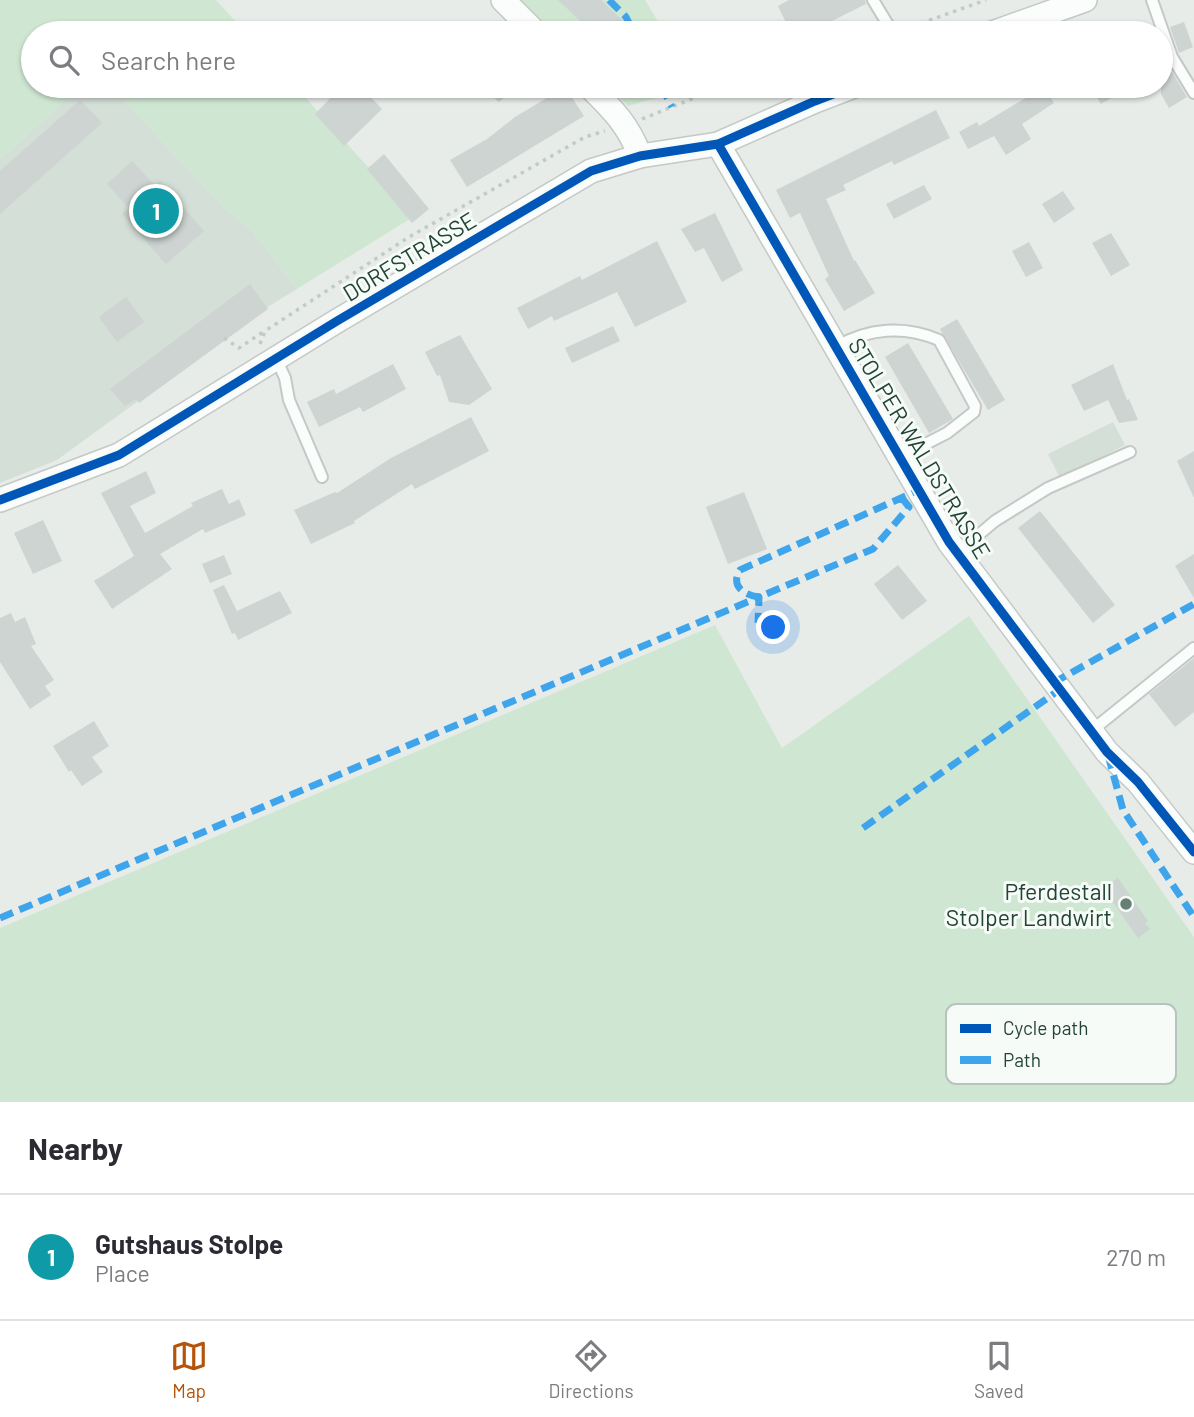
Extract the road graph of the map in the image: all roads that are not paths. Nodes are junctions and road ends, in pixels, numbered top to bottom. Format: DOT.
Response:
graph roads {
  1 [pos="503,0"];
  2 [pos="873,0"];
  3 [pos="1085,0"];
  4 [pos="1152,0"];
  5 [pos="524,21"];
  6 [pos="886,21"];
  7 [pos="1026,21"];
  8 [pos="1159,21"];
  9 [pos="1173,59"];
  10 [pos="1194,93"];
  11 [pos="600,98"];
  12 [pos="823,98"];
  13 [pos="718,144"];
  14 [pos="640,156"];
  15 [pos="836,347"];
  16 [pos="268,363"];
  17 [pos="1130,452"];
  18 [pos="900,457"];
  19 [pos="322,477"];
  20 [pos="0,500"];
  21 [pos="957,553"];
  22 [pos="1194,648"];
  23 [pos="1090,732"];
  24 [pos="1194,852"];
  1 -- 5 [label="street"];
  2 -- 6 [label="lane"];
  3 -- 7 [label="street"];
  4 -- 8 [label="lane"];
  9 -- 10 [label="lane"];
  11 -- 14 [label="street"];
  12 -- 13 [label="street, DORFSTRASSE"];
  13 -- 14 [label="street, DORFSTRASSE"];
  13 -- 15 [label="street, STOLPER WALDSTRASSE"];
  14 -- 16 [label="street, DORFSTRASSE"];
  15 -- 18 [label="street, STOLPER WALDSTRASSE"];
  15 -- 18 [label="lane"];
  16 -- 19 [label="lane"];
  16 -- 20 [label="street, DORFSTRASSE"];
  17 -- 21 [label="lane"];
  18 -- 21 [label="street, STOLPER WALDSTRASSE"];
  21 -- 23 [label="street, STOLPER WALDSTRASSE"];
  22 -- 23 [label="lane"];
  23 -- 24 [label="street, STOLPER WALDSTRASSE"];
}
